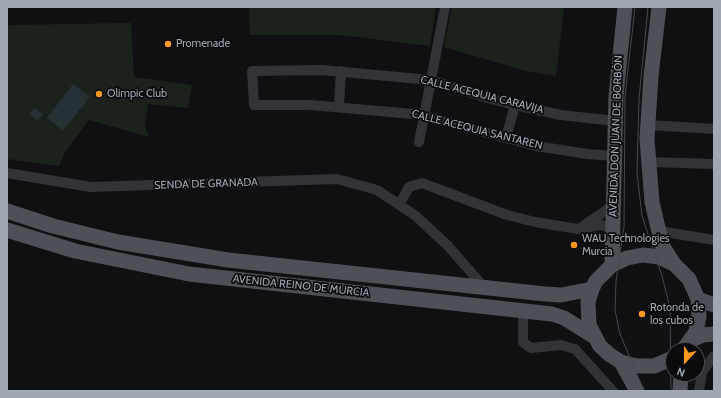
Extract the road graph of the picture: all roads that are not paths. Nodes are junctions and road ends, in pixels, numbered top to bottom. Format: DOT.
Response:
graph roads {
  1 [pos="445,7"];
  2 [pos="625,7"];
  3 [pos="658,7"];
  4 [pos="252,71"];
  5 [pos="341,71"];
  6 [pos="431,80"];
  7 [pos="515,105"];
  8 [pos="339,106"];
  9 [pos="424,115"];
  10 [pos="615,121"];
  11 [pos="648,126"];
  12 [pos="714,129"];
  13 [pos="506,138"];
  14 [pos="419,142"];
  15 [pos="614,156"];
  16 [pos="649,162"];
  17 [pos="714,164"];
  18 [pos="7,173"];
  19 [pos="614,204"];
  20 [pos="399,205"];
  21 [pos="7,211"];
  22 [pos="612,227"];
  23 [pos="578,229"];
  24 [pos="7,230"];
  25 [pos="659,231"];
  26 [pos="714,240"];
  27 [pos="674,264"];
  28 [pos="612,265"];
  29 [pos="484,287"];
  30 [pos="592,289"];
  31 [pos="698,299"];
  32 [pos="714,305"];
  33 [pos="523,310"];
  34 [pos="714,334"];
  35 [pos="593,336"];
  36 [pos="689,342"];
  37 [pos="694,342"];
  38 [pos="714,356"];
  39 [pos="665,361"];
  40 [pos="621,362"];
  41 [pos="613,391"];
  42 [pos="638,391"];
  43 [pos="699,391"];
  1 -- 6 [label="street"];
  2 -- 10 [label="main road, AVENIDA DON JUAN DE BORBÓN"];
  3 -- 11 [label="main road"];
  4 -- 5 [label="street, CALLE ACEQUIA CARAVIJA"];
  4 -- 8 [label="street, CALLE ACEQUIA SANTAREN"];
  5 -- 6 [label="street, CALLE ACEQUIA CARAVIJA"];
  5 -- 8 [label="street"];
  6 -- 7 [label="street, CALLE ACEQUIA CARAVIJA"];
  6 -- 9 [label="street"];
  7 -- 10 [label="street, CALLE ACEQUIA CARAVIJA"];
  7 -- 13 [label="street"];
  8 -- 9 [label="street, CALLE ACEQUIA SANTAREN"];
  9 -- 13 [label="street, CALLE ACEQUIA SANTAREN"];
  9 -- 14 [label="street"];
  10 -- 15 [label="main road, AVENIDA DON JUAN DE BORBÓN"];
  11 -- 12 [label="street"];
  11 -- 16 [label="main road"];
  13 -- 15 [label="street, CALLE ACEQUIA SANTAREN"];
  15 -- 19 [label="main road, AVENIDA DON JUAN DE BORBÓN"];
  16 -- 17 [label="street"];
  16 -- 25 [label="main road"];
  18 -- 20 [label="street, SENDA DE GRANADA"];
  19 -- 22 [label="main road, AVENIDA DON JUAN DE BORBÓN"];
  19 -- 23 [label="street"];
  20 -- 23 [label="street"];
  20 -- 29 [label="street, SENDA DE GRANADA"];
  21 -- 29 [label="main road, AVENIDA REINO DE MURCIA"];
  22 -- 23 [label="street"];
  22 -- 28 [label="main road, AVENIDA DON JUAN DE BORBÓN"];
  24 -- 33 [label="main road, AVENIDA REINO DE MURCIA"];
  25 -- 26 [label="street"];
  25 -- 27 [label="main road"];
  27 -- 28 [label="main road"];
  27 -- 31 [label="main road"];
  28 -- 30 [label="main road"];
  29 -- 30 [label="main road, AVENIDA REINO DE MURCIA"];
  30 -- 35 [label="main road"];
  31 -- 32 [label="main road"];
  31 -- 36 [label="main road"];
  33 -- 35 [label="main road, AVENIDA REINO DE MURCIA"];
  33 -- 41 [label="street"];
  34 -- 37 [label="main road"];
  35 -- 40 [label="main road"];
  38 -- 43 [label="street"];
  39 -- 40 [label="main road"];
  40 -- 42 [label="main road"];
}
